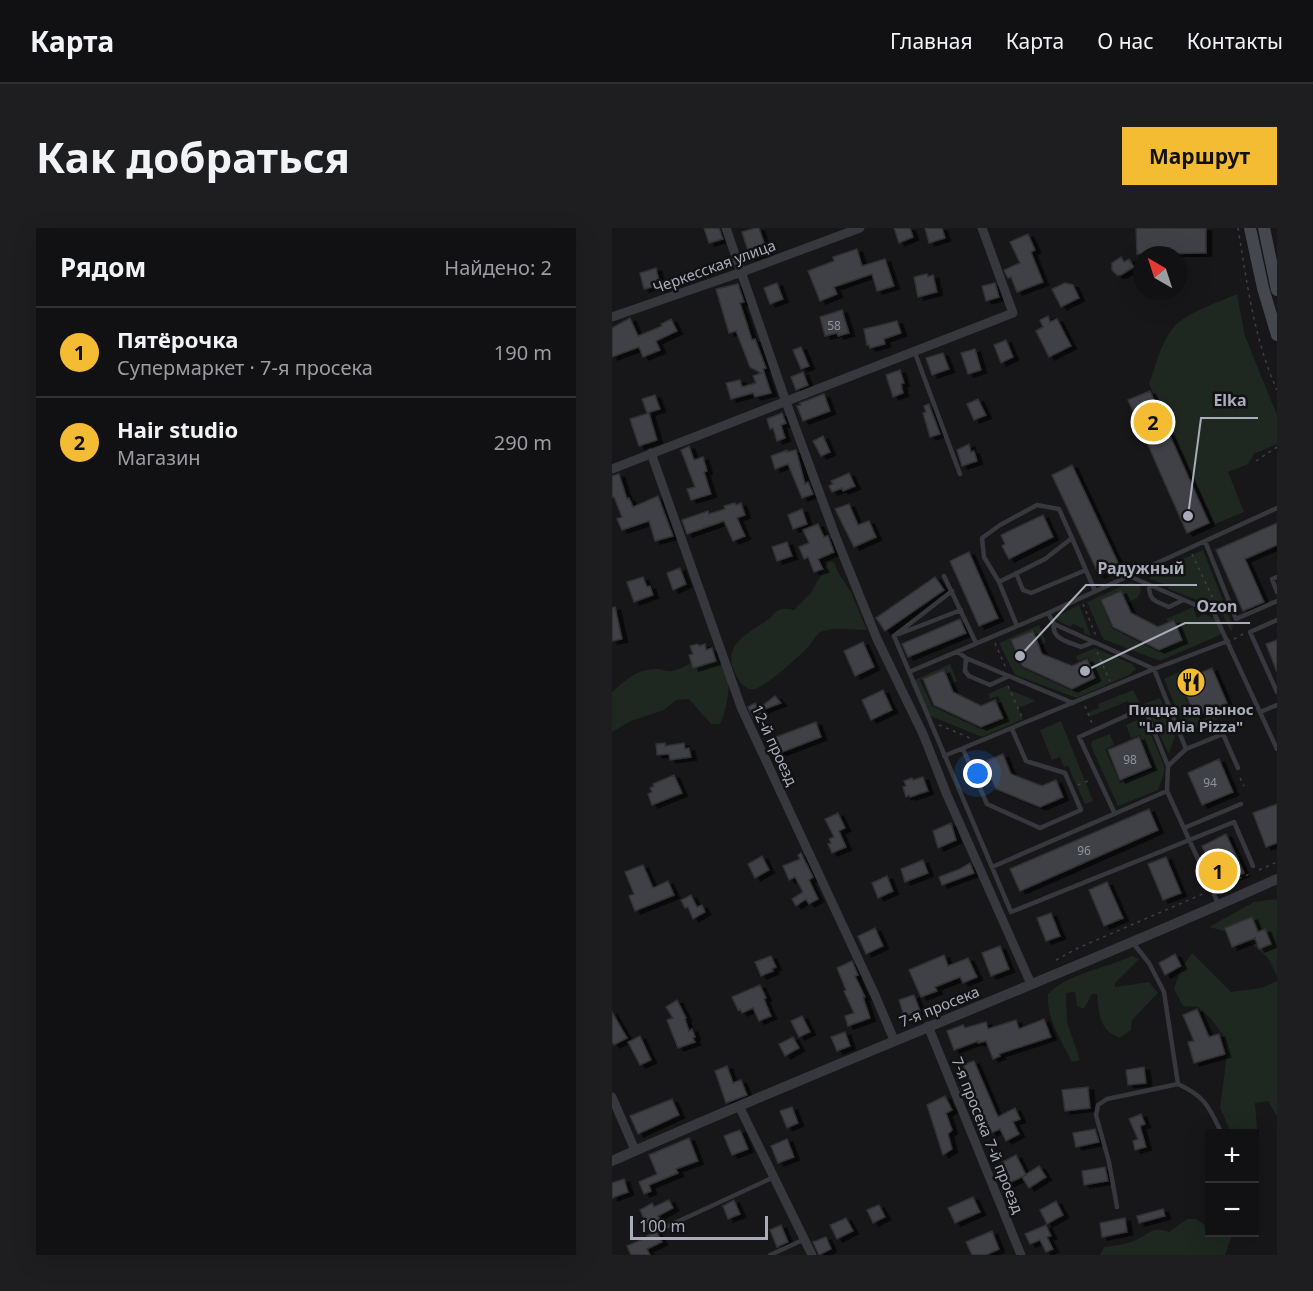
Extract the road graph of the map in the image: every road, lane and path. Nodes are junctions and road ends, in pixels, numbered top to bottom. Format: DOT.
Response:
graph roads {
  1 [pos="726,228"];
  2 [pos="860,228"];
  3 [pos="982,228"];
  4 [pos="1238,228"];
  5 [pos="1251,228"];
  6 [pos="1264,228"];
  7 [pos="742,272"];
  8 [pos="1277,290"];
  9 [pos="612,317"];
  10 [pos="1277,335"];
  11 [pos="915,352"];
  12 [pos="1277,390"];
  13 [pos="786,402"];
  14 [pos="1277,447"];
  15 [pos="651,453"];
  16 [pos="1256,461"];
  17 [pos="612,469"];
  18 [pos="960,474"];
  19 [pos="1277,508"];
  20 [pos="1072,538"];
  21 [pos="1205,541"];
  22 [pos="1189,548"];
  23 [pos="1086,570"];
  24 [pos="1016,573"];
  25 [pos="944,576"];
  26 [pos="1128,576"];
  27 [pos="1277,577"];
  28 [pos="999,582"];
  29 [pos="1149,585"];
  30 [pos="952,591"];
  31 [pos="1095,591"];
  32 [pos="1277,592"];
  33 [pos="1081,598"];
  34 [pos="1183,600"];
  35 [pos="1277,601"];
  36 [pos="961,610"];
  37 [pos="1048,613"];
  38 [pos="1214,613"];
  39 [pos="1277,620"];
  40 [pos="1054,624"];
  41 [pos="1017,626"];
  42 [pos="1250,632"];
  43 [pos="894,636"];
  44 [pos="992,636"];
  45 [pos="1228,641"];
  46 [pos="1093,642"];
  47 [pos="976,643"];
  48 [pos="1100,645"];
  49 [pos="958,652"];
  50 [pos="966,658"];
  51 [pos="1154,669"];
  52 [pos="909,672"];
  53 [pos="1007,677"];
  54 [pos="1112,687"];
  55 [pos="1277,692"];
  56 [pos="1082,700"];
  57 [pos="1074,703"];
  58 [pos="1277,705"];
  59 [pos="1260,712"];
  60 [pos="929,721"];
  61 [pos="1025,724"];
  62 [pos="1012,729"];
  63 [pos="1095,730"];
  64 [pos="979,742"];
  65 [pos="963,749"];
  66 [pos="1186,749"];
  67 [pos="1277,749"];
  68 [pos="944,756"];
  69 [pos="1168,766"];
  70 [pos="1238,768"];
  71 [pos="1097,777"];
  72 [pos="1240,778"];
  73 [pos="1244,786"];
  74 [pos="1072,788"];
  75 [pos="1167,791"];
  76 [pos="1241,804"];
  77 [pos="1114,814"];
  78 [pos="1184,828"];
  79 [pos="1190,840"];
  80 [pos="1277,862"];
  81 [pos="1253,866"];
  82 [pos="992,867"];
  83 [pos="1277,879"];
  84 [pos="1212,890"];
  85 [pos="1219,905"];
  86 [pos="1133,944"];
  87 [pos="1056,960"];
  88 [pos="1031,984"];
  89 [pos="928,1026"];
  90 [pos="894,1040"];
  91 [pos="1178,1084"];
  92 [pos="612,1097"];
  93 [pos="739,1106"];
  94 [pos="1220,1129"];
  95 [pos="635,1150"];
  96 [pos="612,1161"];
  97 [pos="774,1178"];
  98 [pos="1117,1207"];
  99 [pos="666,1227"];
  100 [pos="805,1239"];
  101 [pos="770,1255"];
  102 [pos="812,1255"];
  103 [pos="1021,1255"];
  1 -- 7 [label="street"];
  2 -- 7 [label="street, Черкесская улица"];
  3 -- 11 [label="street"];
  4 -- 12 [label="path"];
  5 -- 10 [label="main road"];
  6 -- 8 [label="main road"];
  7 -- 9 [label="street, Черкесская улица"];
  7 -- 13 [label="street"];
  11 -- 13 [label="street"];
  11 -- 18 [label="lane"];
  13 -- 15 [label="street"];
  13 -- 88 [label="street"];
  14 -- 16 [label="path"];
  15 -- 17 [label="street"];
  15 -- 90 [label="street, 12-й проезд"];
  19 -- 21 [label="lane"];
  20 -- 23 [label="lane"];
  20 -- 24 [label="lane"];
  20 -- 28 [label="lane"];
  21 -- 22 [label="lane"];
  21 -- 35 [label="lane"];
  22 -- 26 [label="lane"];
  22 -- 38 [label="path"];
  23 -- 24 [label="lane"];
  23 -- 31 [label="lane"];
  24 -- 28 [label="lane"];
  25 -- 30 [label="lane"];
  26 -- 29 [label="lane"];
  26 -- 31 [label="lane"];
  27 -- 32 [label="lane"];
  28 -- 41 [label="lane"];
  29 -- 34 [label="lane"];
  29 -- 34 [label="lane"];
  30 -- 36 [label="lane"];
  30 -- 43 [label="lane"];
  31 -- 33 [label="lane"];
  33 -- 37 [label="lane"];
  33 -- 48 [label="path"];
  34 -- 38 [label="lane"];
  36 -- 43 [label="lane"];
  36 -- 47 [label="lane"];
  37 -- 40 [label="lane"];
  37 -- 41 [label="lane"];
  38 -- 45 [label="lane"];
  39 -- 42 [label="lane"];
  40 -- 46 [label="lane"];
  40 -- 46 [label="lane"];
  41 -- 44 [label="lane"];
  42 -- 45 [label="path"];
  42 -- 55 [label="lane"];
  43 -- 52 [label="lane"];
  44 -- 47 [label="lane"];
  44 -- 53 [label="path"];
  45 -- 51 [label="lane"];
  45 -- 59 [label="lane"];
  46 -- 48 [label="lane"];
  46 -- 54 [label="path"];
  47 -- 49 [label="lane"];
  48 -- 51 [label="lane"];
  49 -- 50 [label="lane"];
  49 -- 52 [label="lane"];
  50 -- 53 [label="lane"];
  50 -- 53 [label="lane"];
  51 -- 54 [label="lane"];
  51 -- 66 [label="lane"];
  52 -- 60 [label="lane"];
  53 -- 57 [label="lane"];
  53 -- 61 [label="path"];
  54 -- 56 [label="lane"];
  56 -- 57 [label="lane"];
  56 -- 63 [label="path"];
  57 -- 61 [label="lane"];
  58 -- 59 [label="lane"];
  59 -- 67 [label="lane"];
  60 -- 64 [label="path"];
  60 -- 68 [label="lane"];
  61 -- 62 [label="lane"];
  62 -- 64 [label="lane"];
  62 -- 74 [label="lane"];
  63 -- 69 [label="lane"];
  63 -- 71 [label="lane"];
  64 -- 65 [label="lane"];
  65 -- 68 [label="lane"];
  65 -- 74 [label="lane"];
  66 -- 69 [label="lane"];
  66 -- 70 [label="lane"];
  68 -- 82 [label="lane"];
  69 -- 75 [label="lane"];
  71 -- 74 [label="path"];
  71 -- 77 [label="lane"];
  72 -- 73 [label="path"];
  75 -- 77 [label="lane"];
  75 -- 78 [label="lane"];
  76 -- 78 [label="lane"];
  77 -- 82 [label="lane"];
  78 -- 79 [label="lane"];
  79 -- 81 [label="lane"];
  79 -- 82 [label="lane"];
  79 -- 84 [label="lane"];
  80 -- 84 [label="path"];
  83 -- 85 [label="street, 7-я просека"];
  84 -- 85 [label="lane"];
  84 -- 87 [label="path"];
  85 -- 86 [label="street, 7-я просека"];
  86 -- 88 [label="street, 7-я просека"];
  86 -- 91 [label="lane"];
  88 -- 89 [label="street, 7-я просека"];
  89 -- 90 [label="street, 7-я просека"];
  89 -- 103 [label="street, 7-я просека 7-й проезд"];
  90 -- 93 [label="street, 7-я просека"];
  91 -- 94 [label="lane"];
  91 -- 98 [label="lane"];
  92 -- 95 [label="street"];
  93 -- 95 [label="street, 7-я просека"];
  93 -- 97 [label="street"];
  95 -- 96 [label="street, 7-я просека"];
  97 -- 99 [label="lane"];
  97 -- 100 [label="street"];
  100 -- 101 [label="lane"];
  100 -- 102 [label="street"];
}
